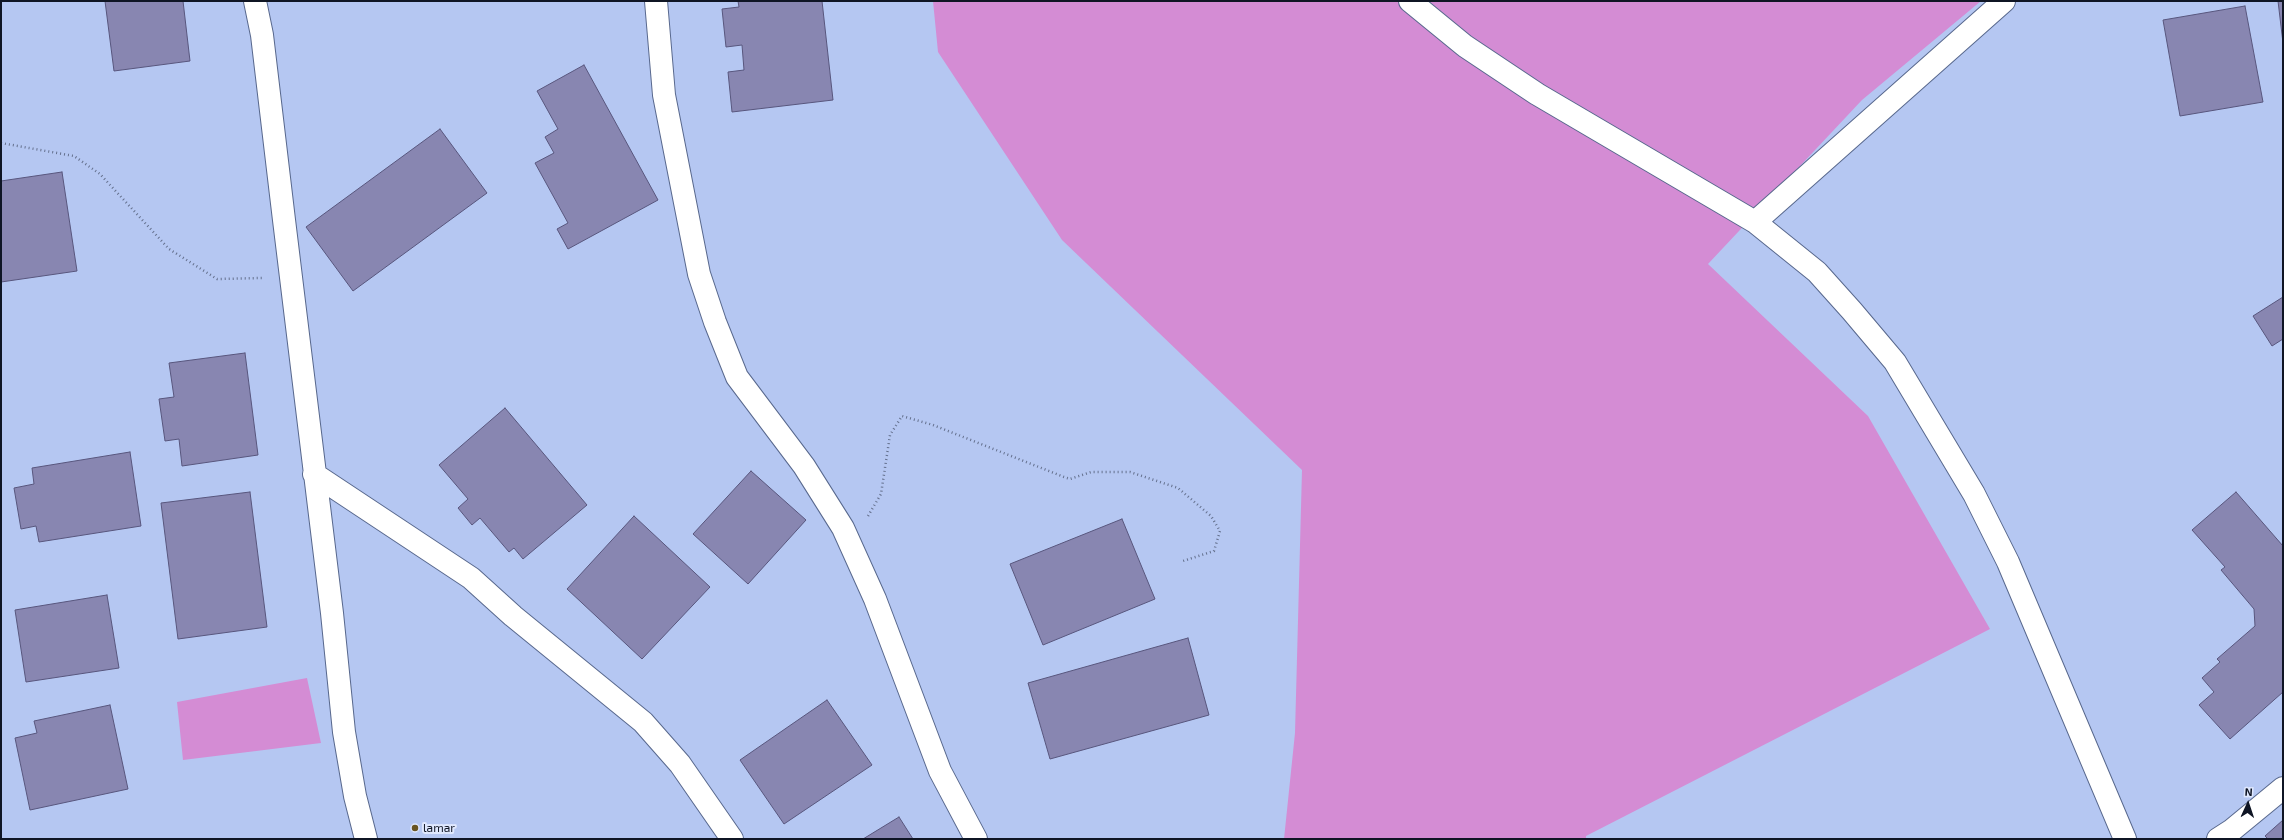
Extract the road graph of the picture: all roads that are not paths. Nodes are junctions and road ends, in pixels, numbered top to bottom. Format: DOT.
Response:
graph roads {
  1 [pos="255,1"];
  2 [pos="656,1"];
  3 [pos="1410,1"];
  4 [pos="2004,1"];
  5 [pos="1755,222"];
  6 [pos="314,474"];
  7 [pos="2283,788"];
  8 [pos="366,839"];
  9 [pos="732,839"];
  10 [pos="976,839"];
  11 [pos="2125,839"];
  12 [pos="2218,839"];
  1 -- 6 [label="street"];
  2 -- 10 [label="street"];
  3 -- 5 [label="street"];
  4 -- 5 [label="street"];
  5 -- 11 [label="street"];
  6 -- 8 [label="street"];
  6 -- 9 [label="street"];
  7 -- 12 [label="street"];
}
